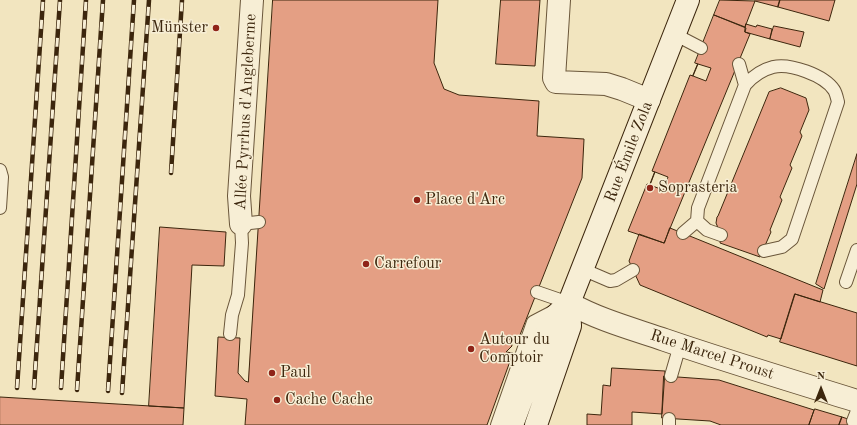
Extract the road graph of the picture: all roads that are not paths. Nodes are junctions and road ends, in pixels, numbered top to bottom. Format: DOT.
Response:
graph roads {
  1 [pos="252,0"];
  2 [pos="559,0"];
  3 [pos="688,0"];
  4 [pos="674,34"];
  5 [pos="701,48"];
  6 [pos="738,64"];
  7 [pos="745,85"];
  8 [pos="649,100"];
  9 [pos="0,170"];
  10 [pos="0,208"];
  11 [pos="697,221"];
  12 [pos="250,223"];
  13 [pos="683,233"];
  14 [pos="721,235"];
  15 [pos="857,250"];
  16 [pos="764,251"];
  17 [pos="582,270"];
  18 [pos="633,270"];
  19 [pos="846,282"];
  20 [pos="537,292"];
  21 [pos="569,303"];
  22 [pos="230,334"];
  23 [pos="680,345"];
  24 [pos="671,376"];
  25 [pos="856,411"];
  26 [pos="497,425"];
  27 [pos="512,425"];
  28 [pos="536,425"];
  1 -- 12 [label="street, Allée Pyrrhus d'Angleberme"];
  2 -- 8 [label="street"];
  3 -- 4 [label="street, Rue Émile Zola"];
  4 -- 5 [label="lane"];
  4 -- 8 [label="street, Rue Émile Zola"];
  6 -- 7 [label="lane"];
  7 -- 11 [label="lane"];
  7 -- 16 [label="lane"];
  8 -- 17 [label="street, Rue Émile Zola"];
  9 -- 10 [label="lane"];
  11 -- 13 [label="lane"];
  11 -- 14 [label="lane"];
  12 -- 22 [label="lane"];
  15 -- 19 [label="lane"];
  17 -- 18 [label="lane"];
  17 -- 21 [label="street, Rue Émile Zola"];
  20 -- 21 [label="lane"];
  21 -- 23 [label="street, Rue Marcel Proust"];
  21 -- 26 [label="lane"];
  21 -- 27 [label="street"];
  21 -- 28 [label="street"];
  23 -- 24 [label="lane"];
  23 -- 25 [label="street, Rue Marcel Proust"];
}
